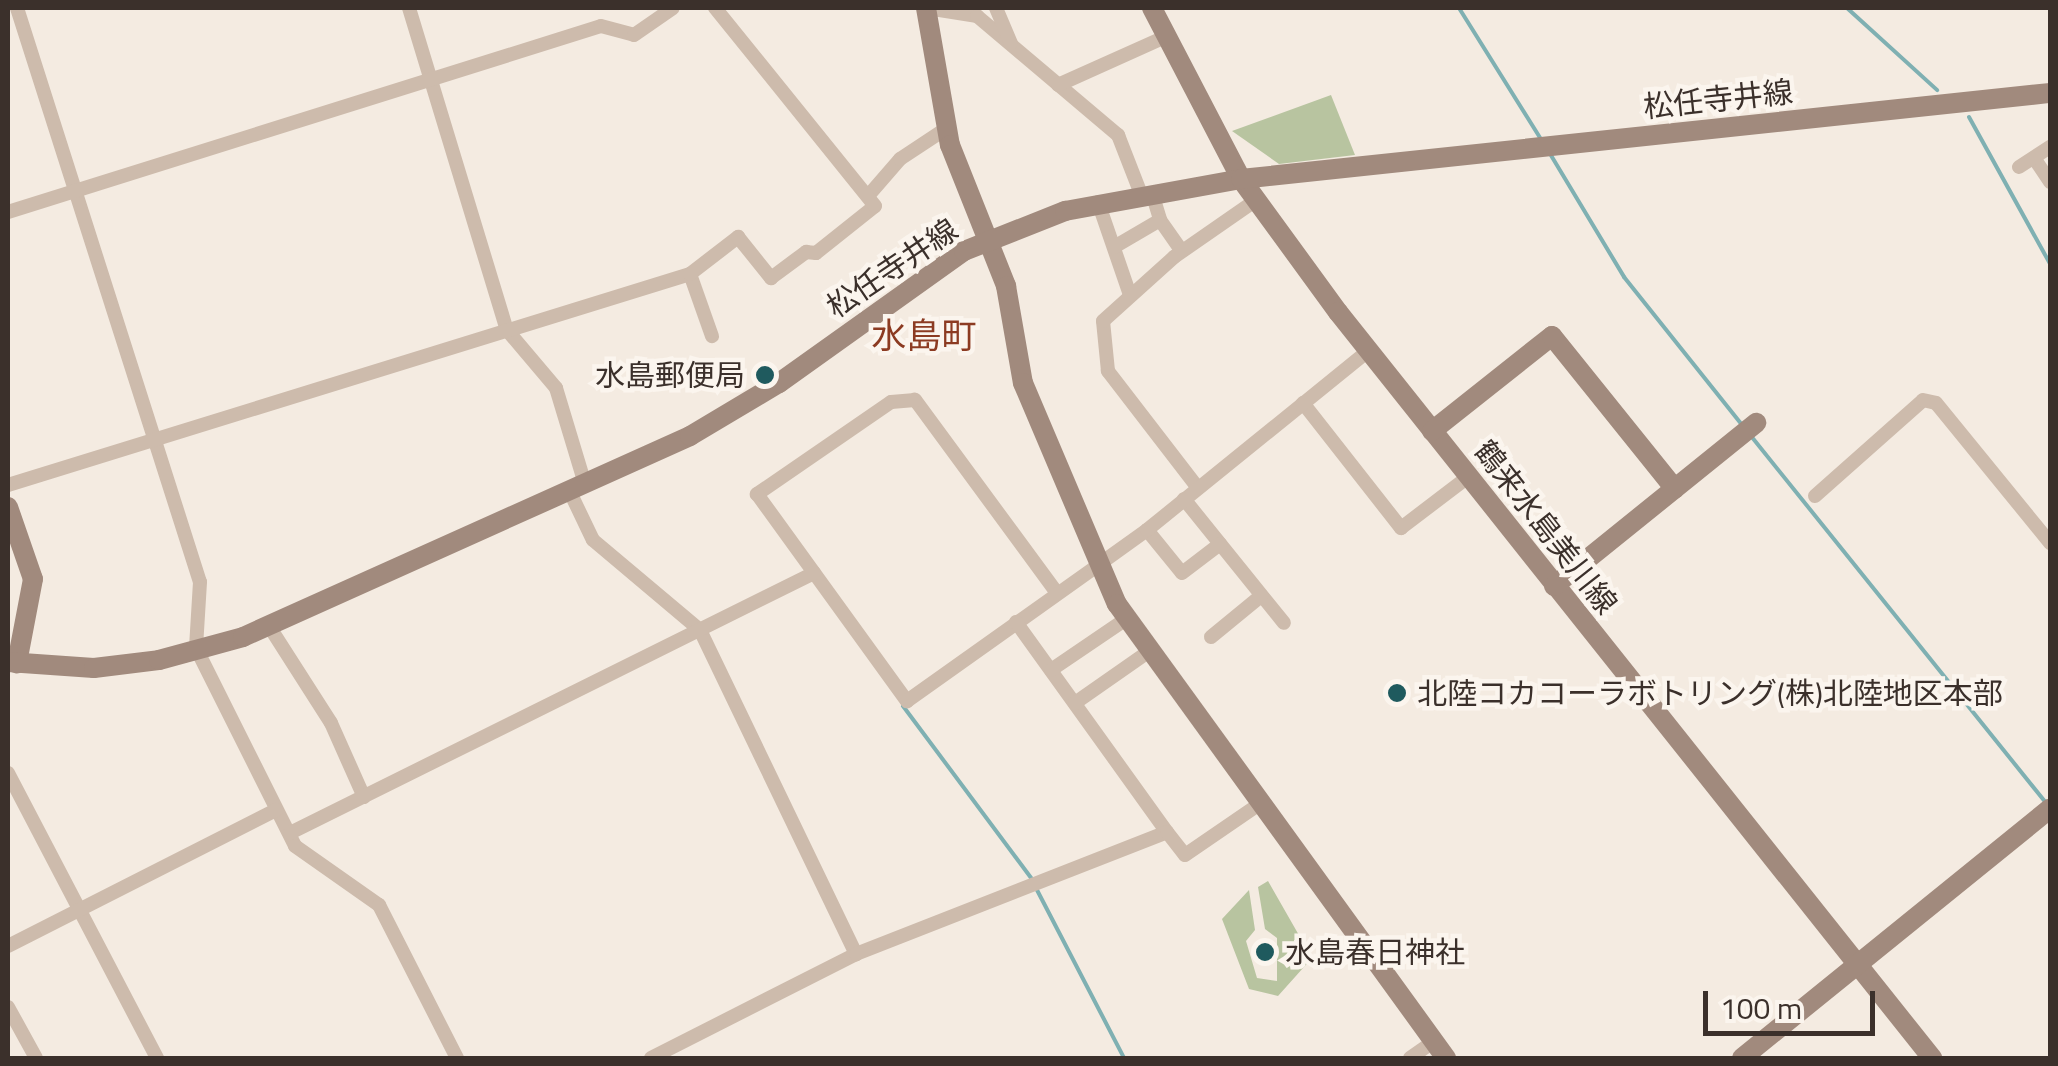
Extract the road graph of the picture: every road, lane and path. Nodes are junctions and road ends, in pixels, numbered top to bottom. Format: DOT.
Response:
graph roads {
  1 [pos="17,8"];
  2 [pos="409,8"];
  3 [pos="673,8"];
  4 [pos="715,8"];
  5 [pos="926,8"];
  6 [pos="996,8"];
  7 [pos="1152,8"];
  8 [pos="1166,36"];
  9 [pos="1014,48"];
  10 [pos="430,79"];
  11 [pos="1058,85"];
  12 [pos="2050,93"];
  13 [pos="947,128"];
  14 [pos="1221,144"];
  15 [pos="2050,147"];
  16 [pos="2034,158"];
  17 [pos="2019,167"];
  18 [pos="1295,174"];
  19 [pos="1240,179"];
  20 [pos="2050,182"];
  21 [pos="1205,185"];
  22 [pos="72,190"];
  23 [pos="1146,194"];
  24 [pos="868,196"];
  25 [pos="1256,200"];
  26 [pos="1098,202"];
  27 [pos="8,212"];
  28 [pos="1269,218"];
  29 [pos="1160,220"];
  30 [pos="984,242"];
  31 [pos="1114,247"];
  32 [pos="1182,251"];
  33 [pos="690,274"];
  34 [pos="1130,295"];
  35 [pos="507,330"];
  36 [pos="712,336"];
  37 [pos="1368,351"];
  38 [pos="1303,403"];
  39 [pos="1750,428"];
  40 [pos="1432,431"];
  41 [pos="156,438"];
  42 [pos="1468,476"];
  43 [pos="8,485"];
  44 [pos="577,487"];
  45 [pos="1198,488"];
  46 [pos="1675,488"];
  47 [pos="1814,496"];
  48 [pos="1184,499"];
  49 [pos="8,507"];
  50 [pos="1146,530"];
  51 [pos="1220,544"];
  52 [pos="2050,544"];
  53 [pos="1099,564"];
  54 [pos="814,573"];
  55 [pos="1554,586"];
  56 [pos="1057,593"];
  57 [pos="1262,596"];
  58 [pos="1126,619"];
  59 [pos="1016,622"];
  60 [pos="1284,624"];
  61 [pos="269,626"];
  62 [pos="700,630"];
  63 [pos="1211,637"];
  64 [pos="196,648"];
  65 [pos="1148,652"];
  66 [pos="12,662"];
  67 [pos="1051,670"];
  68 [pos="1075,703"];
  69 [pos="8,773"];
  70 [pos="364,797"];
  71 [pos="1258,805"];
  72 [pos="276,810"];
  73 [pos="2048,811"];
  74 [pos="1166,832"];
  75 [pos="290,833"];
  76 [pos="82,906"];
  77 [pos="8,946"];
  78 [pos="856,954"];
  79 [pos="1857,965"];
  80 [pos="8,1007"];
  81 [pos="1439,1050"];
  82 [pos="36,1058"];
  83 [pos="158,1058"];
  84 [pos="457,1058"];
  85 [pos="651,1058"];
  86 [pos="1410,1058"];
  87 [pos="1742,1058"];
  88 [pos="1932,1058"];
  1 -- 22 [label="street"];
  2 -- 10 [label="street"];
  3 -- 10 [label="street"];
  4 -- 24 [label="street"];
  5 -- 9 [label="street"];
  5 -- 13 [label="main road"];
  6 -- 9 [label="street"];
  7 -- 8 [label="main road, 鶴来水島美川線"];
  8 -- 11 [label="street"];
  8 -- 14 [label="main road, 鶴来水島美川線"];
  9 -- 11 [label="street"];
  10 -- 22 [label="street"];
  10 -- 35 [label="street"];
  11 -- 23 [label="street"];
  12 -- 18 [label="main road, 松任寺井線"];
  13 -- 24 [label="street"];
  13 -- 30 [label="main road"];
  14 -- 19 [label="main road, 鶴来水島美川線"];
  14 -- 21 [label="main road"];
  15 -- 16 [label="street"];
  16 -- 17 [label="street"];
  16 -- 20 [label="street"];
  18 -- 19 [label="main road, 松任寺井線"];
  18 -- 28 [label="main road"];
  19 -- 21 [label="main road, 松任寺井線"];
  19 -- 25 [label="main road, 鶴来水島美川線"];
  21 -- 23 [label="main road, 松任寺井線"];
  22 -- 27 [label="street"];
  22 -- 41 [label="street"];
  23 -- 26 [label="main road, 松任寺井線"];
  23 -- 29 [label="street"];
  24 -- 33 [label="street"];
  25 -- 28 [label="main road, 鶴来水島美川線"];
  25 -- 32 [label="street"];
  26 -- 30 [label="main road, 松任寺井線"];
  26 -- 31 [label="street"];
  28 -- 37 [label="main road, 鶴来水島美川線"];
  29 -- 31 [label="street"];
  29 -- 32 [label="street"];
  30 -- 44 [label="main road, 松任寺井線"];
  30 -- 53 [label="main road"];
  31 -- 34 [label="street"];
  32 -- 34 [label="street"];
  33 -- 35 [label="street"];
  33 -- 36 [label="street"];
  34 -- 45 [label="street"];
  35 -- 41 [label="street"];
  35 -- 44 [label="street"];
  37 -- 38 [label="street"];
  37 -- 40 [label="main road, 鶴来水島美川線"];
  38 -- 42 [label="street"];
  38 -- 45 [label="street"];
  39 -- 46 [label="main road"];
  40 -- 42 [label="main road, 鶴来水島美川線"];
  40 -- 46 [label="main road"];
  41 -- 43 [label="street"];
  41 -- 64 [label="street"];
  42 -- 55 [label="main road, 鶴来水島美川線"];
  44 -- 61 [label="main road, 松任寺井線"];
  44 -- 62 [label="street"];
  45 -- 48 [label="street"];
  46 -- 55 [label="main road"];
  47 -- 52 [label="street"];
  48 -- 50 [label="street"];
  48 -- 51 [label="street"];
  49 -- 66 [label="main road"];
  50 -- 51 [label="street"];
  50 -- 53 [label="street"];
  51 -- 57 [label="street"];
  53 -- 56 [label="street"];
  53 -- 58 [label="main road"];
  54 -- 56 [label="street"];
  54 -- 59 [label="street"];
  54 -- 62 [label="street"];
  55 -- 79 [label="main road, 鶴来水島美川線"];
  56 -- 59 [label="street"];
  57 -- 60 [label="street"];
  57 -- 63 [label="street"];
  58 -- 65 [label="main road"];
  58 -- 67 [label="street"];
  59 -- 67 [label="street"];
  61 -- 64 [label="main road, 松任寺井線"];
  61 -- 70 [label="street"];
  62 -- 70 [label="street"];
  62 -- 78 [label="street"];
  64 -- 66 [label="main road, 松任寺井線"];
  64 -- 72 [label="street"];
  65 -- 68 [label="street"];
  65 -- 71 [label="main road"];
  67 -- 68 [label="street"];
  68 -- 74 [label="street"];
  69 -- 76 [label="street"];
  70 -- 75 [label="street"];
  71 -- 74 [label="street"];
  71 -- 81 [label="main road"];
  72 -- 75 [label="street"];
  72 -- 76 [label="street"];
  73 -- 79 [label="main road"];
  74 -- 78 [label="street"];
  75 -- 84 [label="street"];
  76 -- 77 [label="street"];
  76 -- 83 [label="street"];
  78 -- 85 [label="street"];
  79 -- 87 [label="main road"];
  79 -- 88 [label="main road, 鶴来水島美川線"];
  80 -- 82 [label="street"];
  81 -- 86 [label="street"];
}
